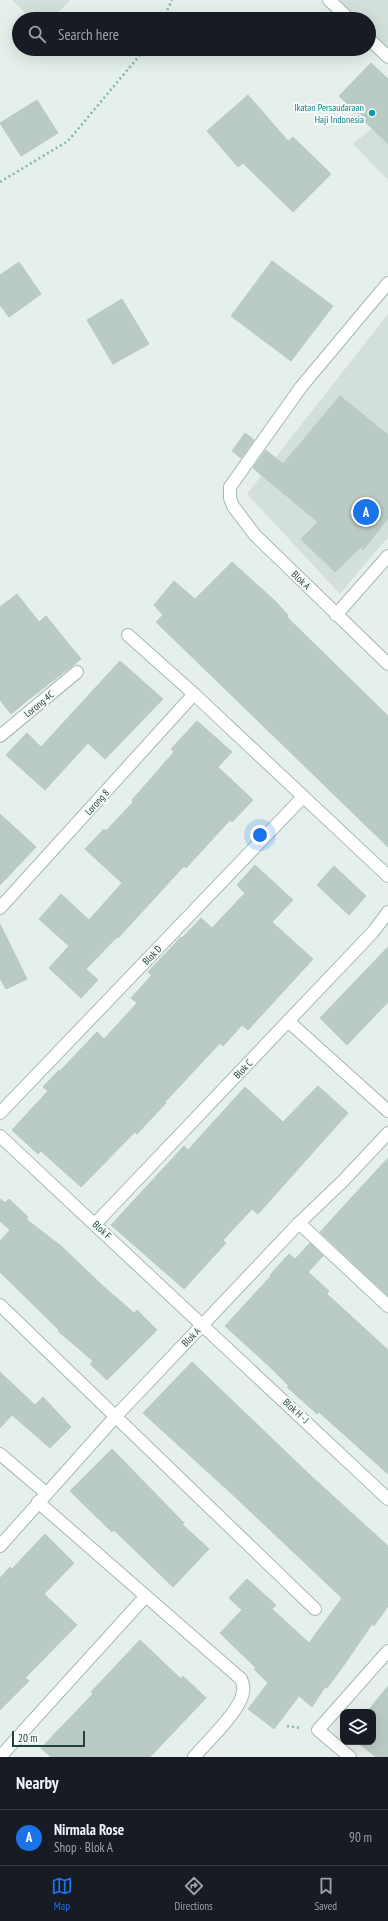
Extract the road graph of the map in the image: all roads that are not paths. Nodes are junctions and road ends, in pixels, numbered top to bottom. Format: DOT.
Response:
graph roads {
  1 [pos="329,0"];
  2 [pos="341,12"];
  3 [pos="376,46"];
  4 [pos="388,57"];
  5 [pos="388,283"];
  6 [pos="388,556"];
  7 [pos="336,614"];
  8 [pos="128,635"];
  9 [pos="388,664"];
  10 [pos="77,672"];
  11 [pos="194,694"];
  12 [pos="0,736"];
  13 [pos="303,797"];
  14 [pos="385,874"];
  15 [pos="0,908"];
  16 [pos="388,912"];
  17 [pos="288,1021"];
  18 [pos="388,1111"];
  19 [pos="0,1113"];
  20 [pos="388,1133"];
  21 [pos="0,1136"];
  22 [pos="299,1223"];
  23 [pos="95,1224"];
  24 [pos="0,1305"];
  25 [pos="388,1306"];
  26 [pos="203,1324"];
  27 [pos="116,1416"];
  28 [pos="0,1454"];
  29 [pos="46,1493"];
  30 [pos="388,1499"];
  31 [pos="38,1502"];
  32 [pos="0,1546"];
  33 [pos="145,1597"];
  34 [pos="315,1609"];
  35 [pos="388,1652"];
  36 [pos="0,1757"];
  37 [pos="194,1757"];
  38 [pos="350,1757"];
  1 -- 2 [label="street"];
  3 -- 4 [label="street"];
  5 -- 7 [label="street, Blok A"];
  6 -- 7 [label="street"];
  7 -- 9 [label="street, Blok A"];
  8 -- 11 [label="street"];
  10 -- 12 [label="street, Lorong 4C"];
  11 -- 13 [label="street"];
  11 -- 15 [label="street, Lorong 8"];
  13 -- 14 [label="street"];
  13 -- 19 [label="street, Blok D"];
  16 -- 17 [label="street, Blok C"];
  17 -- 18 [label="street"];
  17 -- 23 [label="street, Blok C"];
  20 -- 22 [label="street, Blok A"];
  21 -- 23 [label="street, Blok F"];
  22 -- 25 [label="street"];
  22 -- 26 [label="street, Blok A"];
  23 -- 26 [label="street, Blok F"];
  24 -- 27 [label="street"];
  26 -- 27 [label="street, Blok A"];
  26 -- 30 [label="street, Blok H - J"];
  27 -- 29 [label="street, Blok A"];
  27 -- 34 [label="street"];
  28 -- 29 [label="street"];
  29 -- 31 [label="street, Blok A"];
  31 -- 32 [label="street, Blok A"];
  31 -- 33 [label="street"];
  33 -- 36 [label="street"];
  33 -- 37 [label="street"];
  35 -- 38 [label="street"];
}
